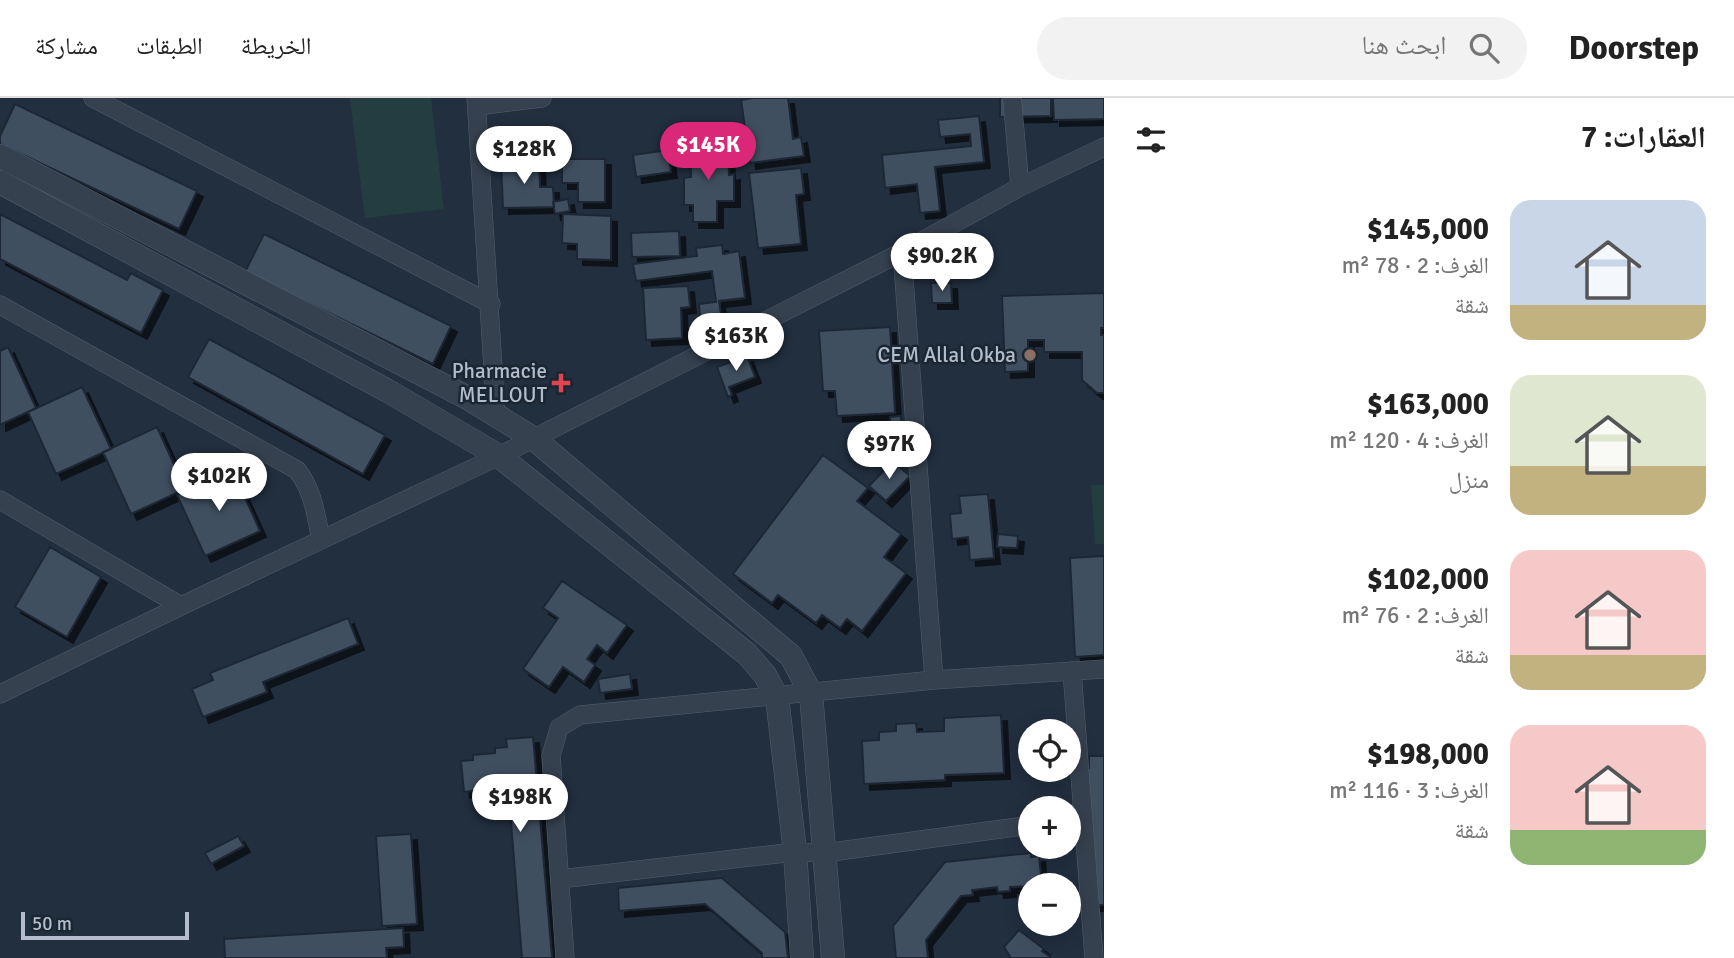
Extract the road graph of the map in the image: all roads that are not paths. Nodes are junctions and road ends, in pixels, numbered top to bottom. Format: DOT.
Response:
graph roads {
  1 [pos="93,98"];
  2 [pos="542,98"];
  3 [pos="1012,98"];
  4 [pos="477,102"];
  5 [pos="1104,148"];
  6 [pos="0,156"];
  7 [pos="0,182"];
  8 [pos="1020,187"];
  9 [pos="902,252"];
  10 [pos="491,304"];
  11 [pos="0,305"];
  12 [pos="496,416"];
  13 [pos="533,438"];
  14 [pos="499,456"];
  15 [pos="0,500"];
  16 [pos="321,540"];
  17 [pos="181,606"];
  18 [pos="1104,668"];
  19 [pos="1072,671"];
  20 [pos="934,680"];
  21 [pos="0,694"];
  22 [pos="811,694"];
  23 [pos="777,697"];
  24 [pos="1075,796"];
  25 [pos="1018,827"];
  26 [pos="794,852"];
  27 [pos="824,853"];
  28 [pos="1081,858"];
  29 [pos="560,879"];
  30 [pos="565,958"];
  31 [pos="802,958"];
  32 [pos="833,958"];
  33 [pos="1094,958"];
  1 -- 10 [label="street"];
  2 -- 4 [label="street"];
  3 -- 8 [label="street"];
  4 -- 10 [label="street"];
  5 -- 8 [label="street"];
  6 -- 12 [label="street"];
  7 -- 14 [label="street"];
  8 -- 9 [label="street"];
  9 -- 13 [label="street"];
  9 -- 20 [label="street"];
  10 -- 12 [label="street"];
  11 -- 16 [label="street"];
  12 -- 13 [label="street"];
  13 -- 14 [label="street"];
  13 -- 22 [label="street"];
  14 -- 16 [label="street"];
  14 -- 23 [label="street"];
  15 -- 17 [label="street"];
  16 -- 17 [label="street"];
  17 -- 21 [label="street"];
  18 -- 19 [label="street"];
  19 -- 20 [label="street"];
  19 -- 24 [label="street"];
  20 -- 22 [label="street"];
  22 -- 23 [label="street"];
  22 -- 27 [label="street"];
  23 -- 26 [label="street"];
  23 -- 29 [label="street"];
  25 -- 27 [label="street"];
  26 -- 27 [label="street"];
  26 -- 29 [label="street"];
  26 -- 31 [label="street"];
  27 -- 32 [label="street"];
  28 -- 33 [label="street"];
  29 -- 30 [label="street"];
}
